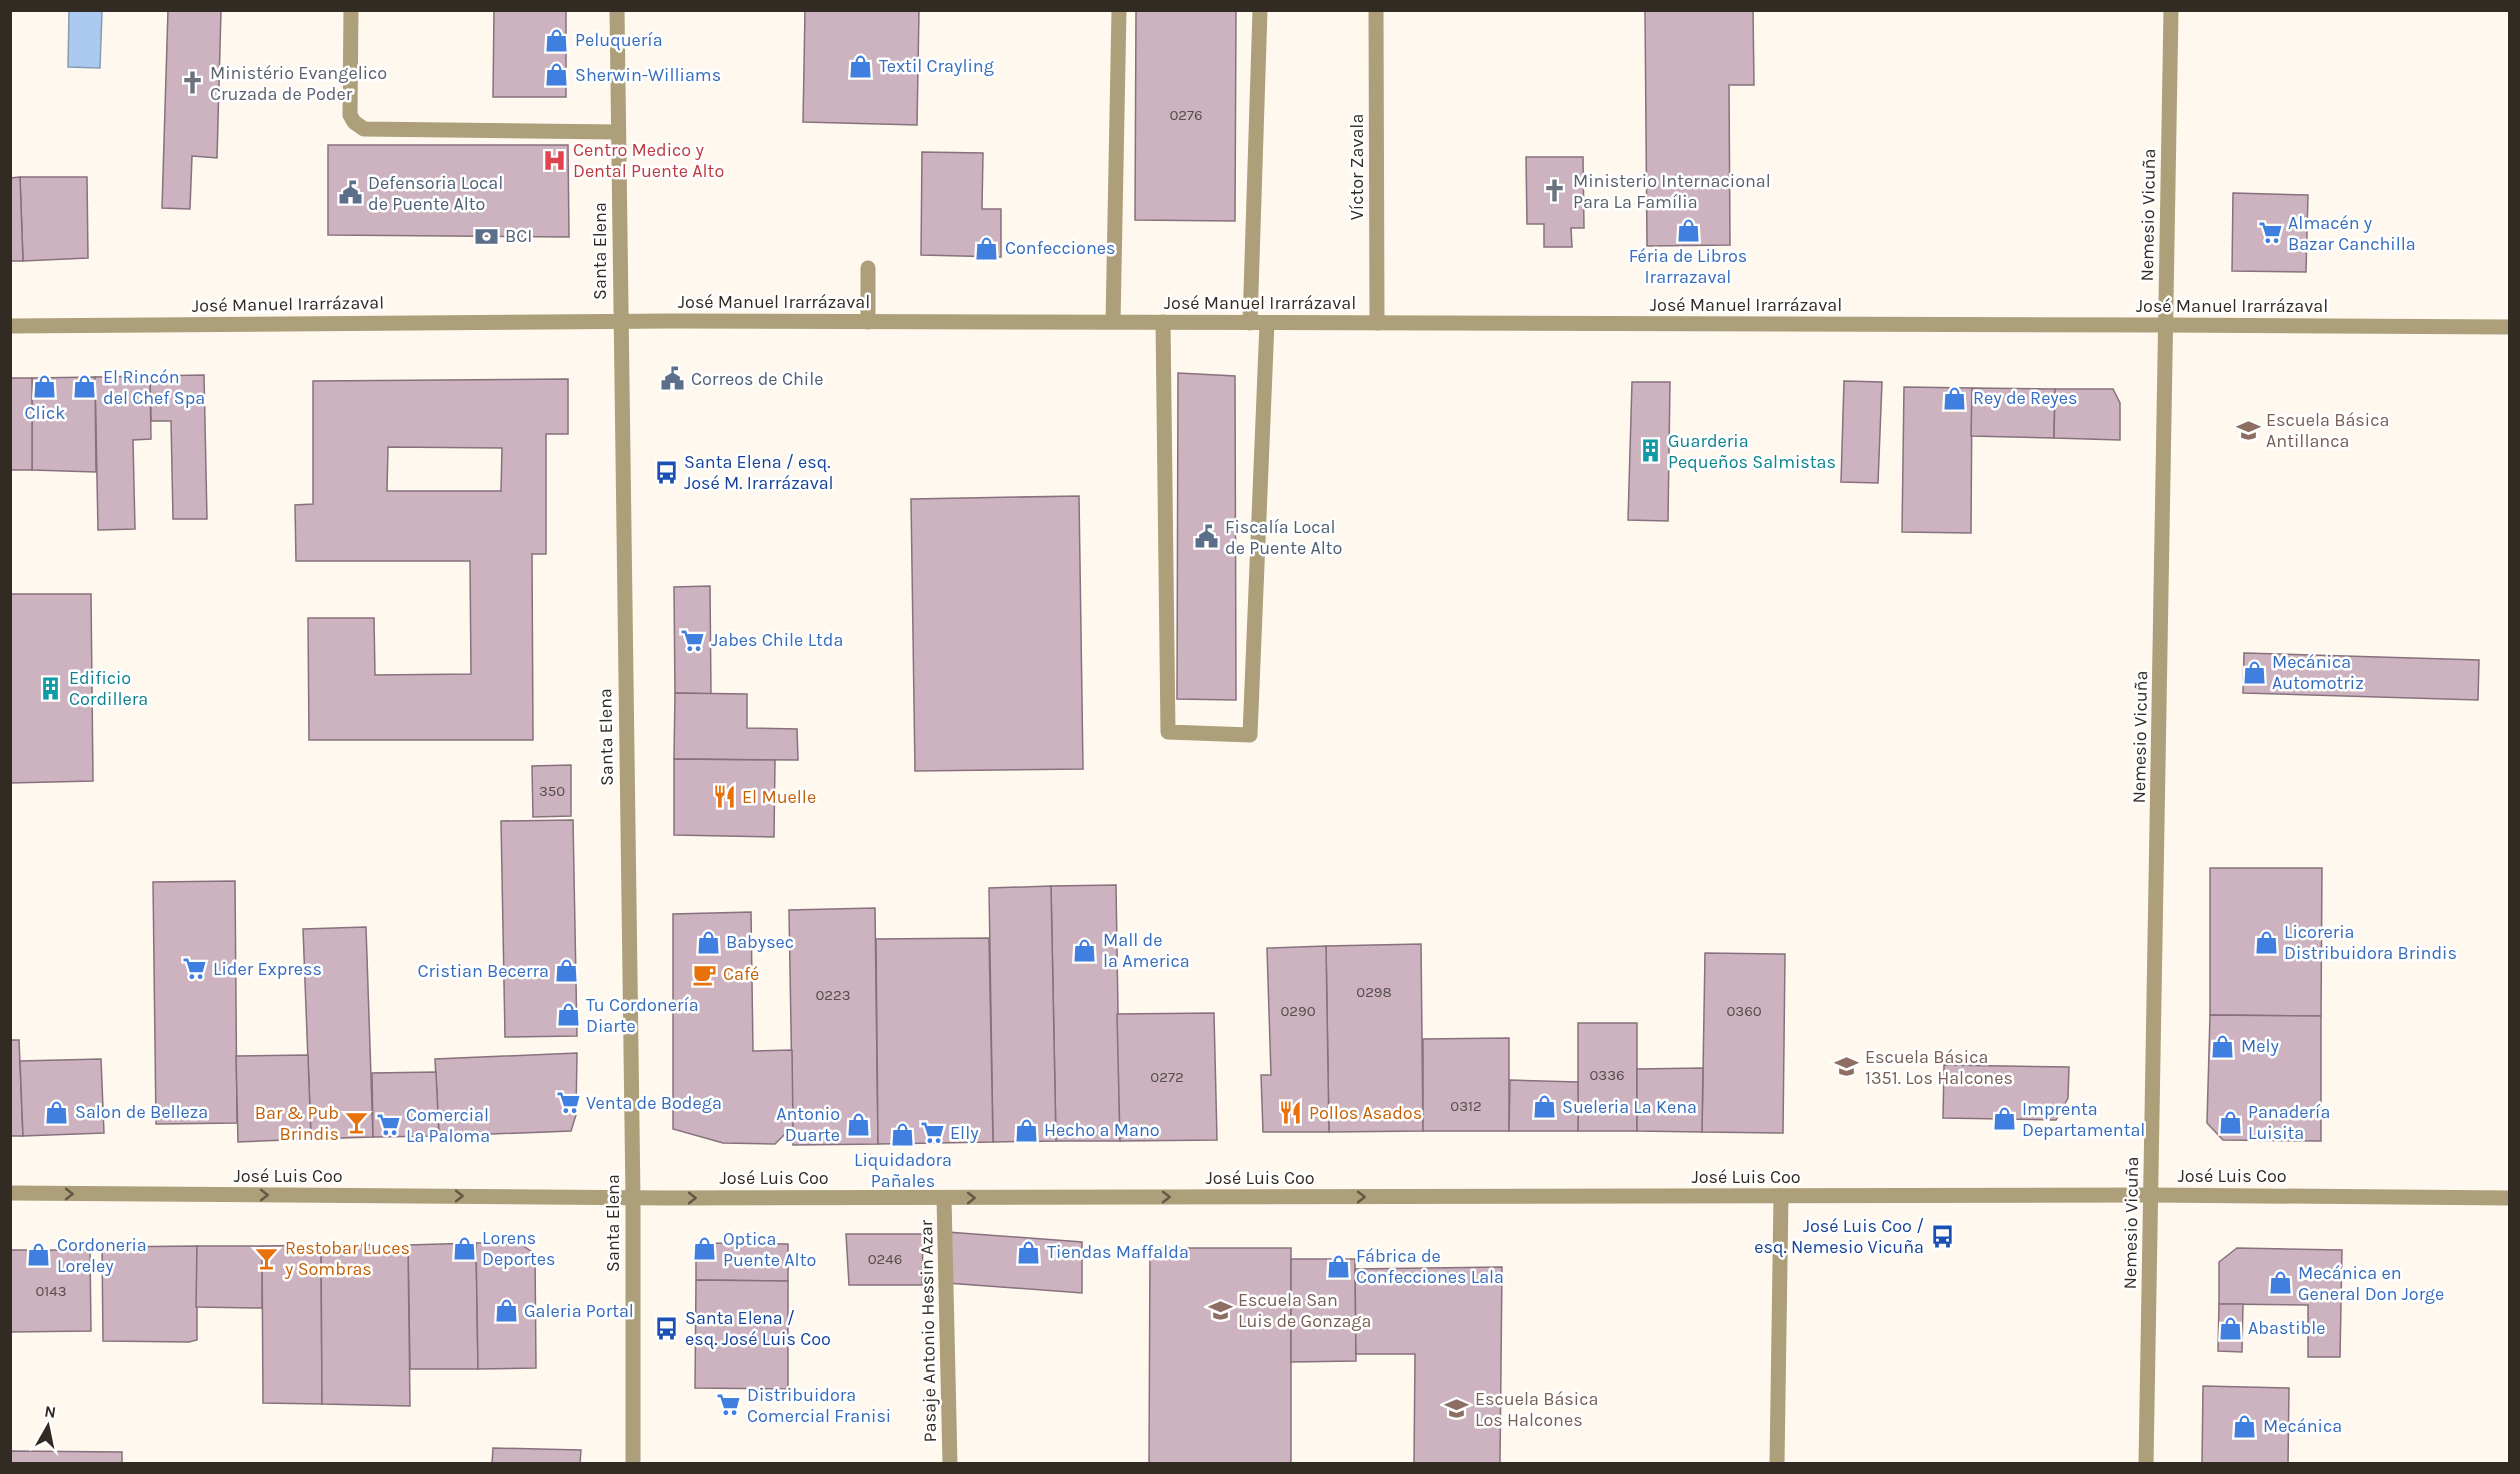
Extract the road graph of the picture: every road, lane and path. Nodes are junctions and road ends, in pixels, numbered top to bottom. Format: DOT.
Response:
graph roads {
  1 [pos="351,10"];
  2 [pos="617,10"];
  3 [pos="1119,10"];
  4 [pos="1260,10"];
  5 [pos="1376,10"];
  6 [pos="2171,10"];
  7 [pos="618,132"];
  8 [pos="868,267"];
  9 [pos="620,321"];
  10 [pos="868,322"];
  11 [pos="1113,322"];
  12 [pos="1163,322"];
  13 [pos="1250,323"];
  14 [pos="1267,323"];
  15 [pos="1377,323"];
  16 [pos="2166,325"];
  17 [pos="10,326"];
  18 [pos="2510,327"];
  19 [pos="10,1193"];
  20 [pos="1781,1196"];
  21 [pos="2152,1196"];
  22 [pos="633,1198"];
  23 [pos="944,1198"];
  24 [pos="2510,1198"];
  25 [pos="633,1464"];
  26 [pos="950,1464"];
  27 [pos="1777,1464"];
  28 [pos="2146,1464"];
  1 -- 7 [label="street"];
  2 -- 7 [label="street, Santa Elena"];
  3 -- 11 [label="street"];
  4 -- 13 [label="street"];
  5 -- 15 [label="street, Víctor Zavala"];
  6 -- 16 [label="street, Nemesio Vicuña"];
  7 -- 9 [label="street, Santa Elena"];
  8 -- 10 [label="street"];
  9 -- 10 [label="street, José Manuel Irarrázaval"];
  9 -- 17 [label="street, José Manuel Irarrázaval"];
  9 -- 22 [label="street, Santa Elena"];
  10 -- 11 [label="street, José Manuel Irarrázaval"];
  11 -- 12 [label="street, José Manuel Irarrázaval"];
  12 -- 13 [label="street, José Manuel Irarrázaval"];
  12 -- 14 [label="street"];
  13 -- 14 [label="street, José Manuel Irarrázaval"];
  14 -- 15 [label="street, José Manuel Irarrázaval"];
  15 -- 16 [label="street, José Manuel Irarrázaval"];
  16 -- 18 [label="street, José Manuel Irarrázaval"];
  16 -- 21 [label="street, Nemesio Vicuña"];
  19 -- 22 [label="street, José Luis Coo, one-way"];
  20 -- 21 [label="street, José Luis Coo"];
  23 -- 20 [label="street, José Luis Coo, one-way"];
  20 -- 27 [label="street"];
  21 -- 24 [label="street, José Luis Coo"];
  21 -- 28 [label="street, Nemesio Vicuña"];
  22 -- 23 [label="street, José Luis Coo, one-way"];
  22 -- 25 [label="street, Santa Elena"];
  23 -- 26 [label="street, Pasaje Antonio Hessin Azar"];
}
